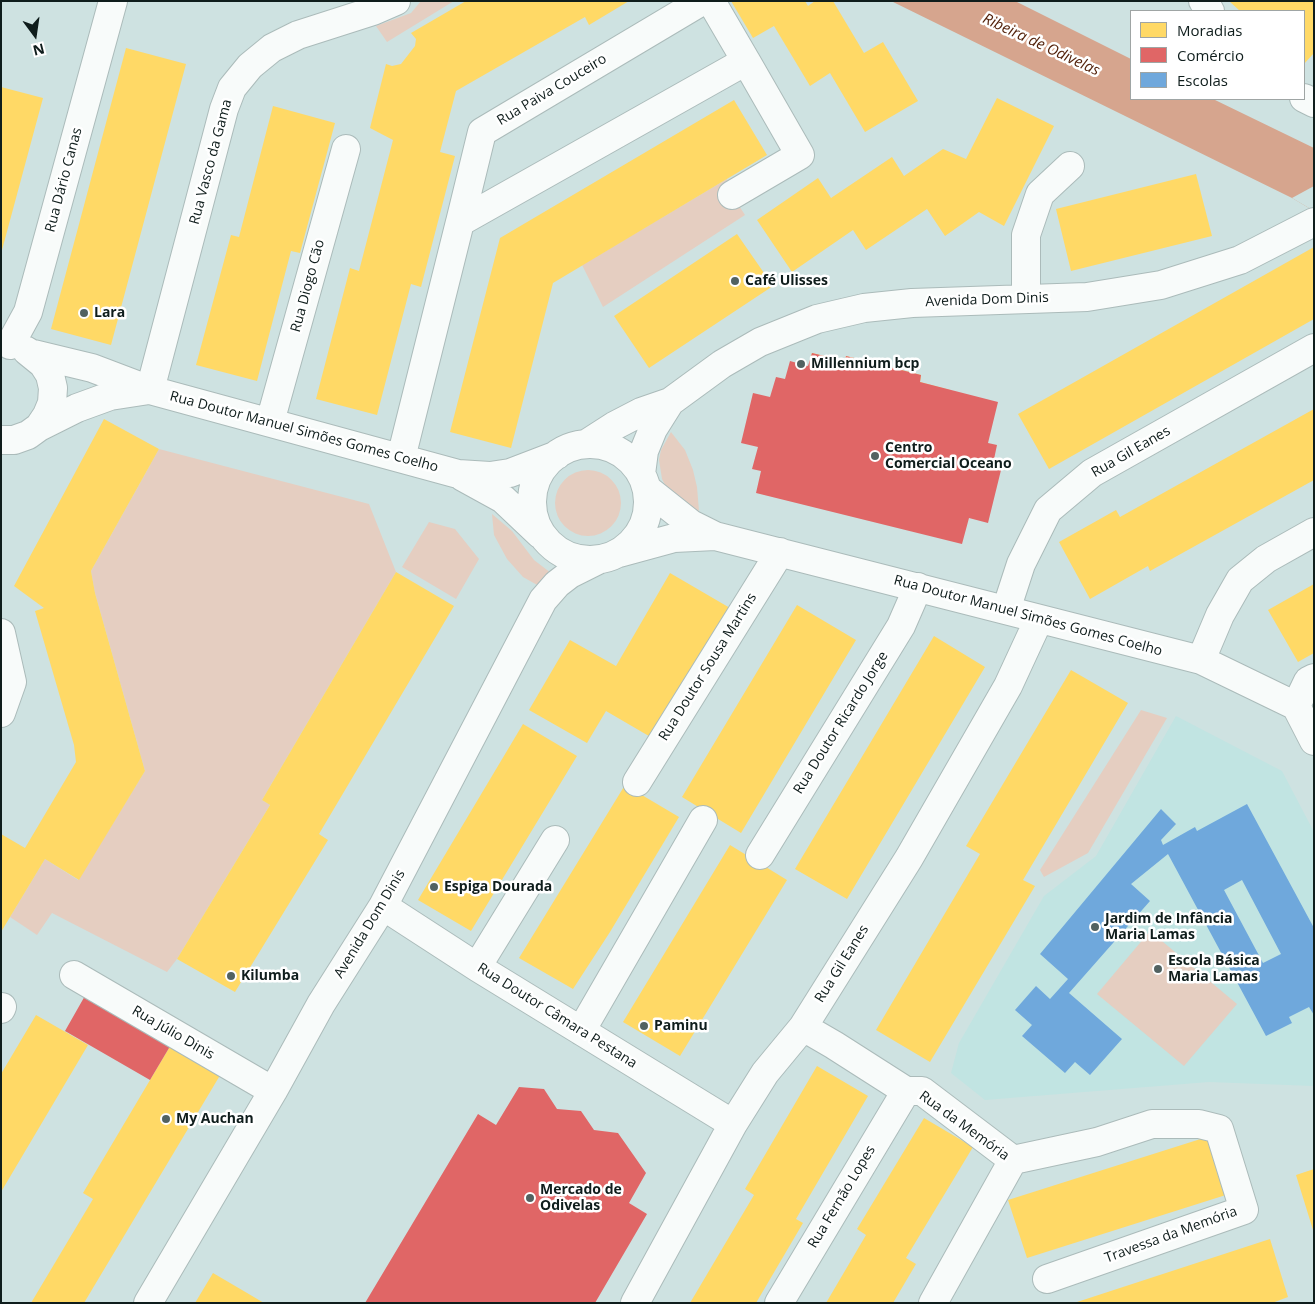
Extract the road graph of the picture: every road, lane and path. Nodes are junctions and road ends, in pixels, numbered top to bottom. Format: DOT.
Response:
graph roads {
  1 [pos="396,1"];
  2 [pos="702,1"];
  3 [pos="711,1"];
  4 [pos="111,6"];
  5 [pos="746,60"];
  6 [pos="346,149"];
  7 [pos="1070,166"];
  8 [pos="732,195"];
  9 [pos="460,222"];
  10 [pos="1314,222"];
  11 [pos="1026,299"];
  12 [pos="15,348"];
  13 [pos="1314,348"];
  14 [pos="150,390"];
  15 [pos="670,402"];
  16 [pos="270,422"];
  17 [pos="33,431"];
  18 [pos="1,440"];
  19 [pos="586,444"];
  20 [pos="1,447"];
  21 [pos="557,454"];
  22 [pos="401,458"];
  23 [pos="458,474"];
  24 [pos="644,481"];
  25 [pos="1314,532"];
  26 [pos="715,536"];
  27 [pos="548,542"];
  28 [pos="780,552"];
  29 [pos="609,556"];
  30 [pos="918,587"];
  31 [pos="1006,610"];
  32 [pos="1039,618"];
  33 [pos="1,633"];
  34 [pos="1201,660"];
  35 [pos="1314,678"];
  36 [pos="1296,706"];
  37 [pos="1,713"];
  38 [pos="1314,741"];
  39 [pos="637,782"];
  40 [pos="704,820"];
  41 [pos="555,840"];
  42 [pos="760,855"];
  43 [pos="383,906"];
  44 [pos="477,967"];
  45 [pos="74,974"];
  46 [pos="803,1027"];
  47 [pos="582,1032"];
  48 [pos="273,1091"];
  49 [pos="906,1091"];
  50 [pos="732,1124"];
  51 [pos="1013,1160"];
  52 [pos="1047,1279"];
  53 [pos="148,1303"];
  54 [pos="635,1303"];
  55 [pos="779,1303"];
  56 [pos="933,1303"];
  1 -- 14 [label="street, Rua Vasco da Gama"];
  2 -- 9 [label="street, Rua Paiva Couceiro"];
  3 -- 5 [label="street"];
  4 -- 12 [label="street, Rua Dário Canas"];
  5 -- 8 [label="street"];
  5 -- 9 [label="street"];
  6 -- 16 [label="street, Rua Diogo Cão"];
  7 -- 11 [label="street"];
  9 -- 22 [label="street, Rua Paiva Couceiro"];
  10 -- 11 [label="street, Avenida Dom Dinis"];
  11 -- 15 [label="street, Avenida Dom Dinis"];
  12 -- 14 [label="street, Rua Doutor Manuel Simões Gomes Coelho"];
  12 -- 17 [label="street"];
  13 -- 31 [label="street, Rua Gil Eanes"];
  14 -- 16 [label="street, Rua Doutor Manuel Simões Gomes Coelho"];
  14 -- 17 [label="street, Rua Doutor Manuel Simões Gomes Coelho"];
  15 -- 19 [label="street, Avenida Dom Dinis"];
  15 -- 24 [label="street, Avenida Dom Dinis"];
  16 -- 22 [label="street, Rua Doutor Manuel Simões Gomes Coelho"];
  17 -- 18 [label="street"];
  17 -- 20 [label="street"];
  19 -- 21 [label="street"];
  19 -- 24 [label="street"];
  21 -- 23 [label="street, Rua Doutor Manuel Simões Gomes Coelho"];
  21 -- 27 [label="street"];
  22 -- 23 [label="street, Rua Doutor Manuel Simões Gomes Coelho"];
  23 -- 27 [label="street, Rua Doutor Manuel Simões Gomes Coelho"];
  24 -- 26 [label="street, Rua Doutor Manuel Simões Gomes Coelho"];
  24 -- 29 [label="street"];
  25 -- 34 [label="street"];
  26 -- 28 [label="street, Rua Doutor Manuel Simões Gomes Coelho"];
  26 -- 29 [label="street, Rua Doutor Manuel Simões Gomes Coelho"];
  27 -- 29 [label="street"];
  28 -- 30 [label="street, Rua Doutor Manuel Simões Gomes Coelho"];
  28 -- 39 [label="street, Rua Doutor Sousa Martins"];
  29 -- 43 [label="street, Avenida Dom Dinis"];
  30 -- 31 [label="street, Rua Doutor Manuel Simões Gomes Coelho"];
  30 -- 42 [label="street, Rua Doutor Ricardo Jorge"];
  31 -- 32 [label="street, Rua Doutor Manuel Simões Gomes Coelho"];
  32 -- 34 [label="street, Rua Doutor Manuel Simões Gomes Coelho"];
  32 -- 46 [label="street, Rua Gil Eanes"];
  33 -- 37 [label="street"];
  34 -- 36 [label="street, Rua Doutor Manuel Simões Gomes Coelho"];
  35 -- 36 [label="street"];
  36 -- 38 [label="street"];
  40 -- 47 [label="street"];
  41 -- 44 [label="street"];
  43 -- 44 [label="street, Rua Doutor Câmara Pestana"];
  43 -- 48 [label="street, Avenida Dom Dinis"];
  44 -- 47 [label="street, Rua Doutor Câmara Pestana"];
  45 -- 48 [label="street, Rua Júlio Dinis"];
  46 -- 49 [label="street, Rua da Memória"];
  46 -- 50 [label="street, Rua Gil Eanes"];
  47 -- 50 [label="street, Rua Doutor Câmara Pestana"];
  48 -- 53 [label="street, Avenida Dom Dinis"];
  49 -- 51 [label="street, Rua da Memória"];
  49 -- 55 [label="street, Rua Fernão Lopes"];
  50 -- 54 [label="street, Rua Gil Eanes"];
  51 -- 52 [label="street, Travessa da Memória"];
  51 -- 56 [label="street, Rua da Memória"];
}
